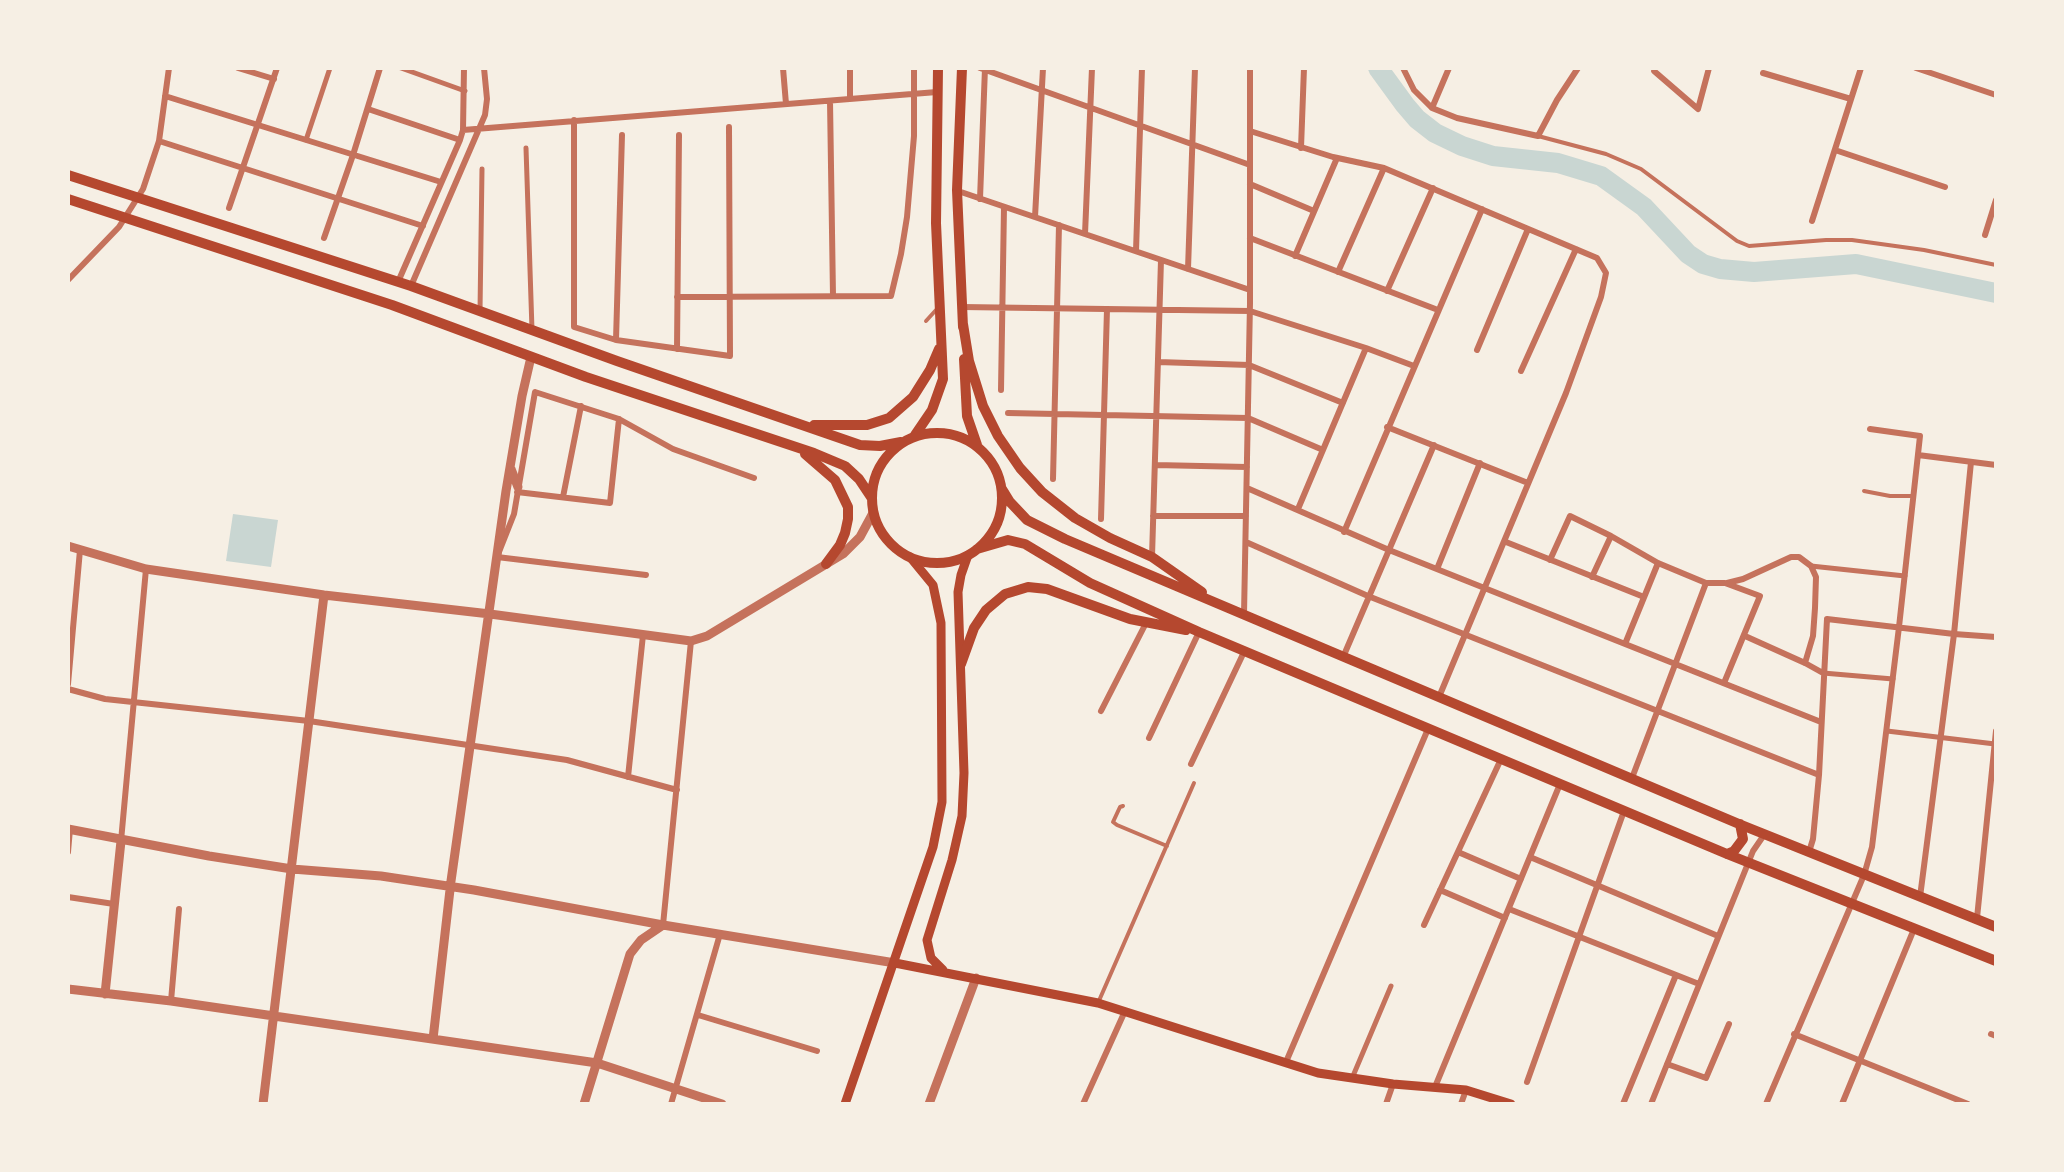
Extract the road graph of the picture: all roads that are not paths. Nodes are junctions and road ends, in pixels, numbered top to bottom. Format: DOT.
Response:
graph roads {
  1 [pos="170,68"];
  2 [pos="238,68"];
  3 [pos="277,68"];
  4 [pos="330,68"];
  5 [pos="380,68"];
  6 [pos="401,68"];
  7 [pos="464,68"];
  8 [pos="484,68"];
  9 [pos="783,68"];
  10 [pos="850,68"];
  11 [pos="914,68"];
  12 [pos="938,68"];
  13 [pos="962,68"];
  14 [pos="983,68"];
  15 [pos="1042,68"];
  16 [pos="1092,68"];
  17 [pos="1142,68"];
  18 [pos="1195,68"];
  19 [pos="1250,68"];
  20 [pos="1304,68"];
  21 [pos="1403,68"];
  22 [pos="1449,68"];
  23 [pos="1578,68"];
  24 [pos="1710,68"];
  25 [pos="1861,68"];
  26 [pos="1916,68"];
  27 [pos="1654,69"];
  28 [pos="1763,73"];
  29 [pos="274,79"];
  30 [pos="1042,90"];
  31 [pos="464,91"];
  32 [pos="936,92"];
  33 [pos="915,94"];
  34 [pos="1996,95"];
  35 [pos="165,96"];
  36 [pos="850,99"];
  37 [pos="1851,100"];
  38 [pos="830,101"];
  39 [pos="786,104"];
  40 [pos="1090,107"];
  41 [pos="1432,108"];
  42 [pos="368,109"];
  43 [pos="574,120"];
  44 [pos="257,125"];
  45 [pos="1140,125"];
  46 [pos="729,128"];
  47 [pos="480,129"];
  48 [pos="463,130"];
  49 [pos="1250,131"];
  50 [pos="622,134"];
  51 [pos="679,136"];
  52 [pos="1538,136"];
  53 [pos="306,140"];
  54 [pos="460,140"];
  55 [pos="158,141"];
  56 [pos="1192,144"];
  57 [pos="526,148"];
  58 [pos="1300,148"];
  59 [pos="1834,150"];
  60 [pos="353,155"];
  61 [pos="1337,158"];
  62 [pos="1250,165"];
  63 [pos="482,168"];
  64 [pos="1384,168"];
  65 [pos="242,170"];
  66 [pos="68,175"];
  67 [pos="442,182"];
  68 [pos="1250,184"];
  69 [pos="1945,187"];
  70 [pos="1432,188"];
  71 [pos="957,190"];
  72 [pos="68,198"];
  73 [pos="139,198"];
  74 [pos="980,199"];
  75 [pos="338,200"];
  76 [pos="1996,200"];
  77 [pos="1004,207"];
  78 [pos="229,208"];
  79 [pos="1482,209"];
  80 [pos="1314,211"];
  81 [pos="1035,217"];
  82 [pos="127,218"];
  83 [pos="1812,221"];
  84 [pos="423,226"];
  85 [pos="1059,226"];
  86 [pos="1528,229"];
  87 [pos="1085,234"];
  88 [pos="1986,236"];
  89 [pos="324,238"];
  90 [pos="1250,238"];
  91 [pos="1576,250"];
  92 [pos="1136,251"];
  93 [pos="1295,256"];
  94 [pos="1161,260"];
  95 [pos="1996,265"];
  96 [pos="1188,269"];
  97 [pos="1338,272"];
  98 [pos="68,280"];
  99 [pos="398,282"];
  100 [pos="411,286"];
  101 [pos="1250,290"];
  102 [pos="1387,290"];
  103 [pos="833,296"];
  104 [pos="678,297"];
  105 [pos="730,297"];
  106 [pos="962,306"];
  107 [pos="939,307"];
  108 [pos="1003,307"];
  109 [pos="1057,308"];
  110 [pos="1107,309"];
  111 [pos="1160,310"];
  112 [pos="1438,310"];
  113 [pos="480,311"];
  114 [pos="1250,311"];
  115 [pos="926,321"];
  116 [pos="963,324"];
  117 [pos="532,330"];
  118 [pos="616,340"];
  119 [pos="942,344"];
  120 [pos="1366,348"];
  121 [pos="676,349"];
  122 [pos="1476,350"];
  123 [pos="531,357"];
  124 [pos="1158,362"];
  125 [pos="1249,365"];
  126 [pos="1414,366"];
  127 [pos="1521,371"];
  128 [pos="1001,390"];
  129 [pos="1342,402"];
  130 [pos="581,406"];
  131 [pos="1008,413"];
  132 [pos="1055,414"];
  133 [pos="1104,415"];
  134 [pos="1156,416"];
  135 [pos="1248,418"];
  136 [pos="619,419"];
  137 [pos="800,424"];
  138 [pos="1387,426"];
  139 [pos="1870,428"];
  140 [pos="914,436"];
  141 [pos="902,442"];
  142 [pos="978,446"];
  143 [pos="1434,446"];
  144 [pos="796,448"];
  145 [pos="1323,450"];
  146 [pos="1918,455"];
  147 [pos="1972,462"];
  148 [pos="1480,463"];
  149 [pos="1154,465"];
  150 [pos="1996,465"];
  151 [pos="510,467"];
  152 [pos="1247,467"];
  153 [pos="754,478"];
  154 [pos="1053,479"];
  155 [pos="1528,483"];
  156 [pos="1246,488"];
  157 [pos="1002,489"];
  158 [pos="518,490"];
  159 [pos="1864,491"];
  160 [pos="1912,496"];
  161 [pos="563,498"];
  162 [pos="871,498"];
  163 [pos="1298,509"];
  164 [pos="873,513"];
  165 [pos="1153,516"];
  166 [pos="1246,516"];
  167 [pos="1101,519"];
  168 [pos="1344,532"];
  169 [pos="1612,536"];
  170 [pos="1246,542"];
  171 [pos="1506,542"];
  172 [pos="68,546"];
  173 [pos="80,550"];
  174 [pos="1388,550"];
  175 [pos="973,552"];
  176 [pos="498,556"];
  177 [pos="1152,557"];
  178 [pos="910,558"];
  179 [pos="1550,560"];
  180 [pos="1658,563"];
  181 [pos="826,564"];
  182 [pos="1812,566"];
  183 [pos="146,569"];
  184 [pos="1437,569"];
  185 [pos="646,575"];
  186 [pos="1905,576"];
  187 [pos="1592,577"];
  188 [pos="1726,583"];
  189 [pos="1706,584"];
  190 [pos="1486,590"];
  191 [pos="324,595"];
  192 [pos="1368,596"];
  193 [pos="1644,597"];
  194 [pos="1219,604"];
  195 [pos="490,614"];
  196 [pos="1244,614"];
  197 [pos="1146,623"];
  198 [pos="1900,627"];
  199 [pos="1200,632"];
  200 [pos="643,634"];
  201 [pos="1954,634"];
  202 [pos="1466,635"];
  203 [pos="1744,636"];
  204 [pos="1813,636"];
  205 [pos="1824,637"];
  206 [pos="1996,637"];
  207 [pos="691,641"];
  208 [pos="1625,644"];
  209 [pos="1244,651"];
  210 [pos="1344,655"];
  211 [pos="1805,663"];
  212 [pos="961,664"];
  213 [pos="1674,664"];
  214 [pos="1823,673"];
  215 [pos="1893,680"];
  216 [pos="1724,683"];
  217 [pos="68,686"];
  218 [pos="1439,696"];
  219 [pos="134,702"];
  220 [pos="1101,711"];
  221 [pos="1657,711"];
  222 [pos="309,721"];
  223 [pos="1821,722"];
  224 [pos="1428,729"];
  225 [pos="1996,730"];
  226 [pos="1887,731"];
  227 [pos="1941,737"];
  228 [pos="1148,738"];
  229 [pos="1995,744"];
  230 [pos="470,747"];
  231 [pos="1501,759"];
  232 [pos="1191,764"];
  233 [pos="1819,774"];
  234 [pos="628,777"];
  235 [pos="1632,778"];
  236 [pos="1194,784"];
  237 [pos="1560,784"];
  238 [pos="677,790"];
  239 [pos="1123,806"];
  240 [pos="1624,811"];
  241 [pos="1740,824"];
  242 [pos="69,829"];
  243 [pos="1765,834"];
  244 [pos="120,840"];
  245 [pos="1167,846"];
  246 [pos="68,852"];
  247 [pos="1458,852"];
  248 [pos="1809,852"];
  249 [pos="1726,854"];
  250 [pos="1530,858"];
  251 [pos="1748,862"];
  252 [pos="292,869"];
  253 [pos="1864,874"];
  254 [pos="1521,880"];
  255 [pos="1597,886"];
  256 [pos="450,887"];
  257 [pos="1440,890"];
  258 [pos="68,897"];
  259 [pos="1920,897"];
  260 [pos="1852,903"];
  261 [pos="114,904"];
  262 [pos="1508,909"];
  263 [pos="178,910"];
  264 [pos="1505,918"];
  265 [pos="1976,919"];
  266 [pos="663,925"];
  267 [pos="1424,925"];
  268 [pos="1996,927"];
  269 [pos="1914,928"];
  270 [pos="720,934"];
  271 [pos="1579,936"];
  272 [pos="1718,936"];
  273 [pos="1996,961"];
  274 [pos="895,963"];
  275 [pos="947,972"];
  276 [pos="1676,975"];
  277 [pos="976,978"];
  278 [pos="1699,984"];
  279 [pos="1390,986"];
  280 [pos="68,990"];
  281 [pos="105,994"];
  282 [pos="170,1001"];
  283 [pos="1098,1003"];
  284 [pos="1126,1010"];
  285 [pos="698,1014"];
  286 [pos="274,1016"];
  287 [pos="1729,1024"];
  288 [pos="1794,1034"];
  289 [pos="433,1040"];
  290 [pos="817,1051"];
  291 [pos="1861,1060"];
  292 [pos="1286,1062"];
  293 [pos="597,1063"];
  294 [pos="1667,1064"];
  295 [pos="1352,1079"];
  296 [pos="1527,1082"];
  297 [pos="1393,1084"];
  298 [pos="1435,1087"];
  299 [pos="675,1089"];
  300 [pos="1466,1090"];
  301 [pos="263,1104"];
  302 [pos="584,1104"];
  303 [pos="671,1104"];
  304 [pos="722,1104"];
  305 [pos="845,1104"];
  306 [pos="928,1104"];
  307 [pos="1083,1104"];
  308 [pos="1386,1104"];
  309 [pos="1461,1104"];
  310 [pos="1510,1104"];
  311 [pos="1623,1104"];
  312 [pos="1650,1104"];
  313 [pos="1766,1104"];
  314 [pos="1842,1104"];
  315 [pos="1968,1104"];
  1 -- 35 [label="street"];
  2 -- 29 [label="street"];
  3 -- 29 [label="street"];
  4 -- 53 [label="street"];
  5 -- 42 [label="street"];
  6 -- 31 [label="street"];
  7 -- 31 [label="street"];
  8 -- 47 [label="street"];
  9 -- 39 [label="street"];
  10 -- 36 [label="street"];
  11 -- 33 [label="street"];
  12 -- 32 [label="main road"];
  13 -- 71 [label="main road"];
  14 -- 30 [label="street"];
  14 -- 74 [label="street"];
  15 -- 30 [label="street"];
  16 -- 40 [label="street"];
  17 -- 45 [label="street"];
  18 -- 56 [label="street"];
  19 -- 49 [label="street"];
  20 -- 58 [label="street"];
  21 -- 41 [label="street"];
  22 -- 41 [label="street"];
  23 -- 52 [label="street"];
  24 -- 27 [label="street"];
  25 -- 37 [label="street"];
  26 -- 34 [label="street"];
  28 -- 37 [label="street"];
  29 -- 44 [label="street"];
  30 -- 40 [label="street"];
  30 -- 81 [label="street"];
  31 -- 48 [label="street"];
  32 -- 33 [label="street"];
  32 -- 107 [label="main road"];
  33 -- 36 [label="street"];
  33 -- 103 [label="street"];
  35 -- 44 [label="street"];
  35 -- 55 [label="street"];
  36 -- 38 [label="street"];
  37 -- 59 [label="street"];
  38 -- 39 [label="street"];
  38 -- 103 [label="street"];
  39 -- 43 [label="street"];
  40 -- 45 [label="street"];
  40 -- 87 [label="street"];
  41 -- 52 [label="street"];
  42 -- 54 [label="street"];
  42 -- 60 [label="street"];
  43 -- 47 [label="street"];
  43 -- 118 [label="street"];
  44 -- 53 [label="street"];
  44 -- 65 [label="street"];
  45 -- 56 [label="street"];
  45 -- 92 [label="street"];
  46 -- 105 [label="street"];
  47 -- 48 [label="street"];
  47 -- 100 [label="street"];
  48 -- 54 [label="street"];
  49 -- 58 [label="street"];
  49 -- 62 [label="street"];
  50 -- 118 [label="street"];
  51 -- 104 [label="street"];
  52 -- 95 [label="lane"];
  53 -- 60 [label="street"];
  54 -- 67 [label="street"];
  55 -- 65 [label="street"];
  55 -- 73 [label="street"];
  56 -- 62 [label="street"];
  56 -- 96 [label="street"];
  57 -- 117 [label="street"];
  58 -- 61 [label="street"];
  59 -- 69 [label="street"];
  59 -- 83 [label="street"];
  60 -- 67 [label="street"];
  60 -- 75 [label="street"];
  61 -- 64 [label="street"];
  61 -- 80 [label="street"];
  62 -- 68 [label="street"];
  63 -- 113 [label="street"];
  64 -- 70 [label="street"];
  64 -- 97 [label="street"];
  65 -- 75 [label="street"];
  65 -- 78 [label="street"];
  66 -- 73 [label="main road"];
  67 -- 84 [label="street"];
  68 -- 80 [label="street"];
  68 -- 90 [label="street"];
  70 -- 79 [label="street"];
  70 -- 102 [label="street"];
  71 -- 74 [label="street"];
  71 -- 106 [label="main road"];
  72 -- 82 [label="main road"];
  73 -- 82 [label="street"];
  73 -- 99 [label="main road"];
  74 -- 77 [label="street"];
  75 -- 84 [label="street"];
  75 -- 89 [label="street"];
  76 -- 88 [label="street"];
  77 -- 81 [label="street"];
  77 -- 108 [label="street"];
  79 -- 86 [label="street"];
  79 -- 112 [label="street"];
  80 -- 93 [label="street"];
  81 -- 85 [label="street"];
  82 -- 98 [label="street"];
  82 -- 123 [label="main road"];
  84 -- 99 [label="street"];
  85 -- 87 [label="street"];
  85 -- 109 [label="street"];
  86 -- 91 [label="street"];
  86 -- 122 [label="street"];
  87 -- 92 [label="street"];
  90 -- 93 [label="street"];
  90 -- 101 [label="street"];
  91 -- 127 [label="street"];
  91 -- 155 [label="street"];
  92 -- 94 [label="street"];
  93 -- 97 [label="street"];
  94 -- 96 [label="street"];
  94 -- 111 [label="street"];
  96 -- 101 [label="street"];
  97 -- 102 [label="street"];
  99 -- 100 [label="main road"];
  100 -- 113 [label="main road"];
  101 -- 114 [label="street"];
  102 -- 112 [label="street"];
  103 -- 105 [label="street"];
  104 -- 105 [label="street"];
  104 -- 121 [label="street"];
  105 -- 121 [label="street"];
  106 -- 108 [label="street"];
  106 -- 116 [label="main road"];
  107 -- 115 [label="lane"];
  107 -- 119 [label="main road"];
  108 -- 109 [label="street"];
  108 -- 128 [label="street"];
  109 -- 110 [label="street"];
  109 -- 132 [label="street"];
  110 -- 111 [label="street"];
  110 -- 133 [label="street"];
  111 -- 114 [label="street"];
  111 -- 124 [label="street"];
  112 -- 126 [label="street"];
  113 -- 117 [label="main road"];
  114 -- 120 [label="street"];
  114 -- 125 [label="street"];
  116 -- 142 [label="main road"];
  116 -- 177 [label="main road"];
  117 -- 137 [label="main road"];
  118 -- 121 [label="street"];
  119 -- 137 [label="main road"];
  119 -- 140 [label="main road"];
  120 -- 126 [label="street"];
  120 -- 129 [label="street"];
  123 -- 144 [label="main road"];
  123 -- 151 [label="street"];
  124 -- 125 [label="street"];
  124 -- 134 [label="street"];
  125 -- 129 [label="street"];
  125 -- 135 [label="street"];
  126 -- 138 [label="street"];
  129 -- 145 [label="street"];
  130 -- 136 [label="street"];
  130 -- 158 [label="street"];
  130 -- 161 [label="street"];
  131 -- 132 [label="street"];
  132 -- 133 [label="street"];
  132 -- 154 [label="street"];
  133 -- 134 [label="street"];
  133 -- 167 [label="street"];
  134 -- 135 [label="street"];
  134 -- 149 [label="street"];
  135 -- 145 [label="street"];
  135 -- 152 [label="street"];
  136 -- 153 [label="street"];
  136 -- 161 [label="street"];
  137 -- 141 [label="main road"];
  138 -- 143 [label="street"];
  138 -- 168 [label="street"];
  139 -- 146 [label="street"];
  140 -- 141 [label="main road"];
  140 -- 142 [label="main road"];
  141 -- 162 [label="main road"];
  142 -- 157 [label="main road"];
  143 -- 148 [label="street"];
  143 -- 174 [label="street"];
  144 -- 162 [label="main road"];
  144 -- 181 [label="main road"];
  145 -- 163 [label="street"];
  146 -- 147 [label="street"];
  146 -- 160 [label="street"];
  147 -- 150 [label="street"];
  147 -- 201 [label="street"];
  148 -- 155 [label="street"];
  148 -- 184 [label="street"];
  149 -- 152 [label="street"];
  149 -- 165 [label="street"];
  151 -- 158 [label="street"];
  151 -- 176 [label="street"];
  152 -- 156 [label="street"];
  155 -- 171 [label="street"];
  156 -- 163 [label="street"];
  156 -- 166 [label="street"];
  157 -- 175 [label="main road"];
  157 -- 194 [label="main road"];
  158 -- 161 [label="street"];
  158 -- 176 [label="street"];
  159 -- 160 [label="lane"];
  160 -- 186 [label="street"];
  162 -- 164 [label="main road"];
  163 -- 168 [label="street"];
  164 -- 178 [label="main road"];
  164 -- 181 [label="street"];
  165 -- 166 [label="street"];
  165 -- 177 [label="street"];
  166 -- 170 [label="street"];
  168 -- 174 [label="street"];
  169 -- 179 [label="street"];
  169 -- 180 [label="street"];
  169 -- 187 [label="street"];
  170 -- 192 [label="street"];
  170 -- 196 [label="street"];
  171 -- 179 [label="street"];
  171 -- 190 [label="street"];
  172 -- 173 [label="street"];
  173 -- 183 [label="street"];
  173 -- 217 [label="street"];
  174 -- 184 [label="street"];
  174 -- 192 [label="street"];
  175 -- 178 [label="main road"];
  175 -- 199 [label="main road"];
  175 -- 212 [label="main road"];
  176 -- 185 [label="street"];
  176 -- 195 [label="street"];
  177 -- 194 [label="main road"];
  178 -- 274 [label="main road"];
  179 -- 187 [label="street"];
  180 -- 189 [label="street"];
  180 -- 193 [label="street"];
  181 -- 207 [label="street"];
  182 -- 186 [label="street"];
  182 -- 188 [label="street"];
  182 -- 204 [label="street"];
  183 -- 191 [label="street"];
  183 -- 219 [label="street"];
  184 -- 190 [label="street"];
  186 -- 198 [label="street"];
  187 -- 193 [label="street"];
  188 -- 189 [label="street"];
  188 -- 203 [label="street"];
  189 -- 213 [label="street"];
  190 -- 202 [label="street"];
  190 -- 208 [label="street"];
  191 -- 195 [label="street"];
  191 -- 222 [label="street"];
  192 -- 202 [label="street"];
  192 -- 210 [label="street"];
  193 -- 208 [label="street"];
  194 -- 196 [label="main road"];
  195 -- 200 [label="street"];
  195 -- 230 [label="street"];
  196 -- 210 [label="main road"];
  197 -- 199 [label="main road"];
  197 -- 212 [label="main road"];
  197 -- 220 [label="street"];
  198 -- 201 [label="street"];
  198 -- 205 [label="street"];
  198 -- 215 [label="street"];
  199 -- 209 [label="main road"];
  199 -- 228 [label="street"];
  200 -- 207 [label="street"];
  200 -- 234 [label="street"];
  201 -- 206 [label="street"];
  201 -- 227 [label="street"];
  202 -- 218 [label="street"];
  202 -- 221 [label="street"];
  203 -- 211 [label="street"];
  203 -- 216 [label="street"];
  204 -- 205 [label="street"];
  204 -- 211 [label="street"];
  205 -- 214 [label="street"];
  207 -- 238 [label="street"];
  208 -- 213 [label="street"];
  209 -- 224 [label="main road"];
  209 -- 232 [label="street"];
  210 -- 218 [label="main road"];
  211 -- 214 [label="street"];
  212 -- 275 [label="main road"];
  213 -- 216 [label="street"];
  213 -- 221 [label="street"];
  214 -- 215 [label="street"];
  214 -- 223 [label="street"];
  215 -- 226 [label="street"];
  216 -- 223 [label="street"];
  217 -- 219 [label="street"];
  218 -- 235 [label="main road"];
  219 -- 222 [label="street"];
  219 -- 244 [label="street"];
  221 -- 233 [label="street"];
  221 -- 235 [label="street"];
  222 -- 230 [label="street"];
  222 -- 252 [label="street"];
  223 -- 233 [label="street"];
  224 -- 231 [label="main road"];
  224 -- 292 [label="street"];
  225 -- 229 [label="street"];
  226 -- 227 [label="street"];
  226 -- 253 [label="street"];
  227 -- 229 [label="street"];
  227 -- 259 [label="street"];
  229 -- 265 [label="street"];
  230 -- 234 [label="street"];
  230 -- 256 [label="street"];
  231 -- 237 [label="main road"];
  231 -- 247 [label="street"];
  233 -- 248 [label="street"];
  234 -- 238 [label="street"];
  235 -- 241 [label="main road"];
  236 -- 245 [label="lane"];
  237 -- 240 [label="main road"];
  237 -- 250 [label="street"];
  238 -- 266 [label="street"];
  239 -- 245 [label="lane"];
  240 -- 249 [label="main road"];
  240 -- 255 [label="street"];
  241 -- 243 [label="main road"];
  241 -- 249 [label="main road"];
  242 -- 244 [label="street"];
  242 -- 246 [label="street"];
  243 -- 248 [label="main road"];
  243 -- 251 [label="street"];
  244 -- 252 [label="street"];
  244 -- 261 [label="street"];
  245 -- 283 [label="lane"];
  247 -- 254 [label="street"];
  247 -- 257 [label="street"];
  248 -- 253 [label="main road"];
  249 -- 251 [label="main road"];
  250 -- 254 [label="street"];
  250 -- 255 [label="street"];
  251 -- 260 [label="main road"];
  251 -- 272 [label="street"];
  252 -- 256 [label="street"];
  252 -- 286 [label="street"];
  253 -- 259 [label="main road"];
  253 -- 260 [label="street"];
  254 -- 262 [label="street"];
  255 -- 271 [label="street"];
  255 -- 272 [label="street"];
  256 -- 266 [label="street"];
  256 -- 289 [label="street"];
  257 -- 264 [label="street"];
  257 -- 267 [label="street"];
  258 -- 261 [label="street"];
  259 -- 265 [label="main road"];
  260 -- 269 [label="main road"];
  260 -- 288 [label="street"];
  261 -- 281 [label="street"];
  262 -- 264 [label="street"];
  262 -- 271 [label="street"];
  263 -- 282 [label="street"];
  264 -- 298 [label="street"];
  265 -- 268 [label="main road"];
  266 -- 270 [label="street"];
  266 -- 293 [label="street"];
  269 -- 273 [label="main road"];
  269 -- 291 [label="street"];
  270 -- 274 [label="street"];
  270 -- 285 [label="street"];
  271 -- 276 [label="street"];
  271 -- 296 [label="street"];
  272 -- 278 [label="street"];
  274 -- 275 [label="main road"];
  274 -- 305 [label="main road"];
  275 -- 277 [label="main road"];
  276 -- 278 [label="street"];
  276 -- 311 [label="street"];
  277 -- 283 [label="main road"];
  277 -- 306 [label="street"];
  278 -- 294 [label="street"];
  279 -- 295 [label="street"];
  280 -- 281 [label="street"];
  281 -- 282 [label="street"];
  282 -- 286 [label="street"];
  283 -- 284 [label="main road"];
  284 -- 292 [label="main road"];
  284 -- 307 [label="street"];
  285 -- 290 [label="street"];
  285 -- 299 [label="street"];
  286 -- 289 [label="street"];
  286 -- 301 [label="street"];
  287 -- 294 [label="street"];
  288 -- 291 [label="street"];
  288 -- 313 [label="street"];
  289 -- 293 [label="street"];
  291 -- 314 [label="street"];
  291 -- 315 [label="street"];
  292 -- 295 [label="main road"];
  293 -- 299 [label="street"];
  293 -- 302 [label="street"];
  294 -- 312 [label="street"];
  295 -- 297 [label="main road"];
  297 -- 298 [label="main road"];
  297 -- 308 [label="street"];
  298 -- 300 [label="main road"];
  299 -- 303 [label="street"];
  299 -- 304 [label="street"];
  300 -- 309 [label="street"];
  300 -- 310 [label="main road"];
}
